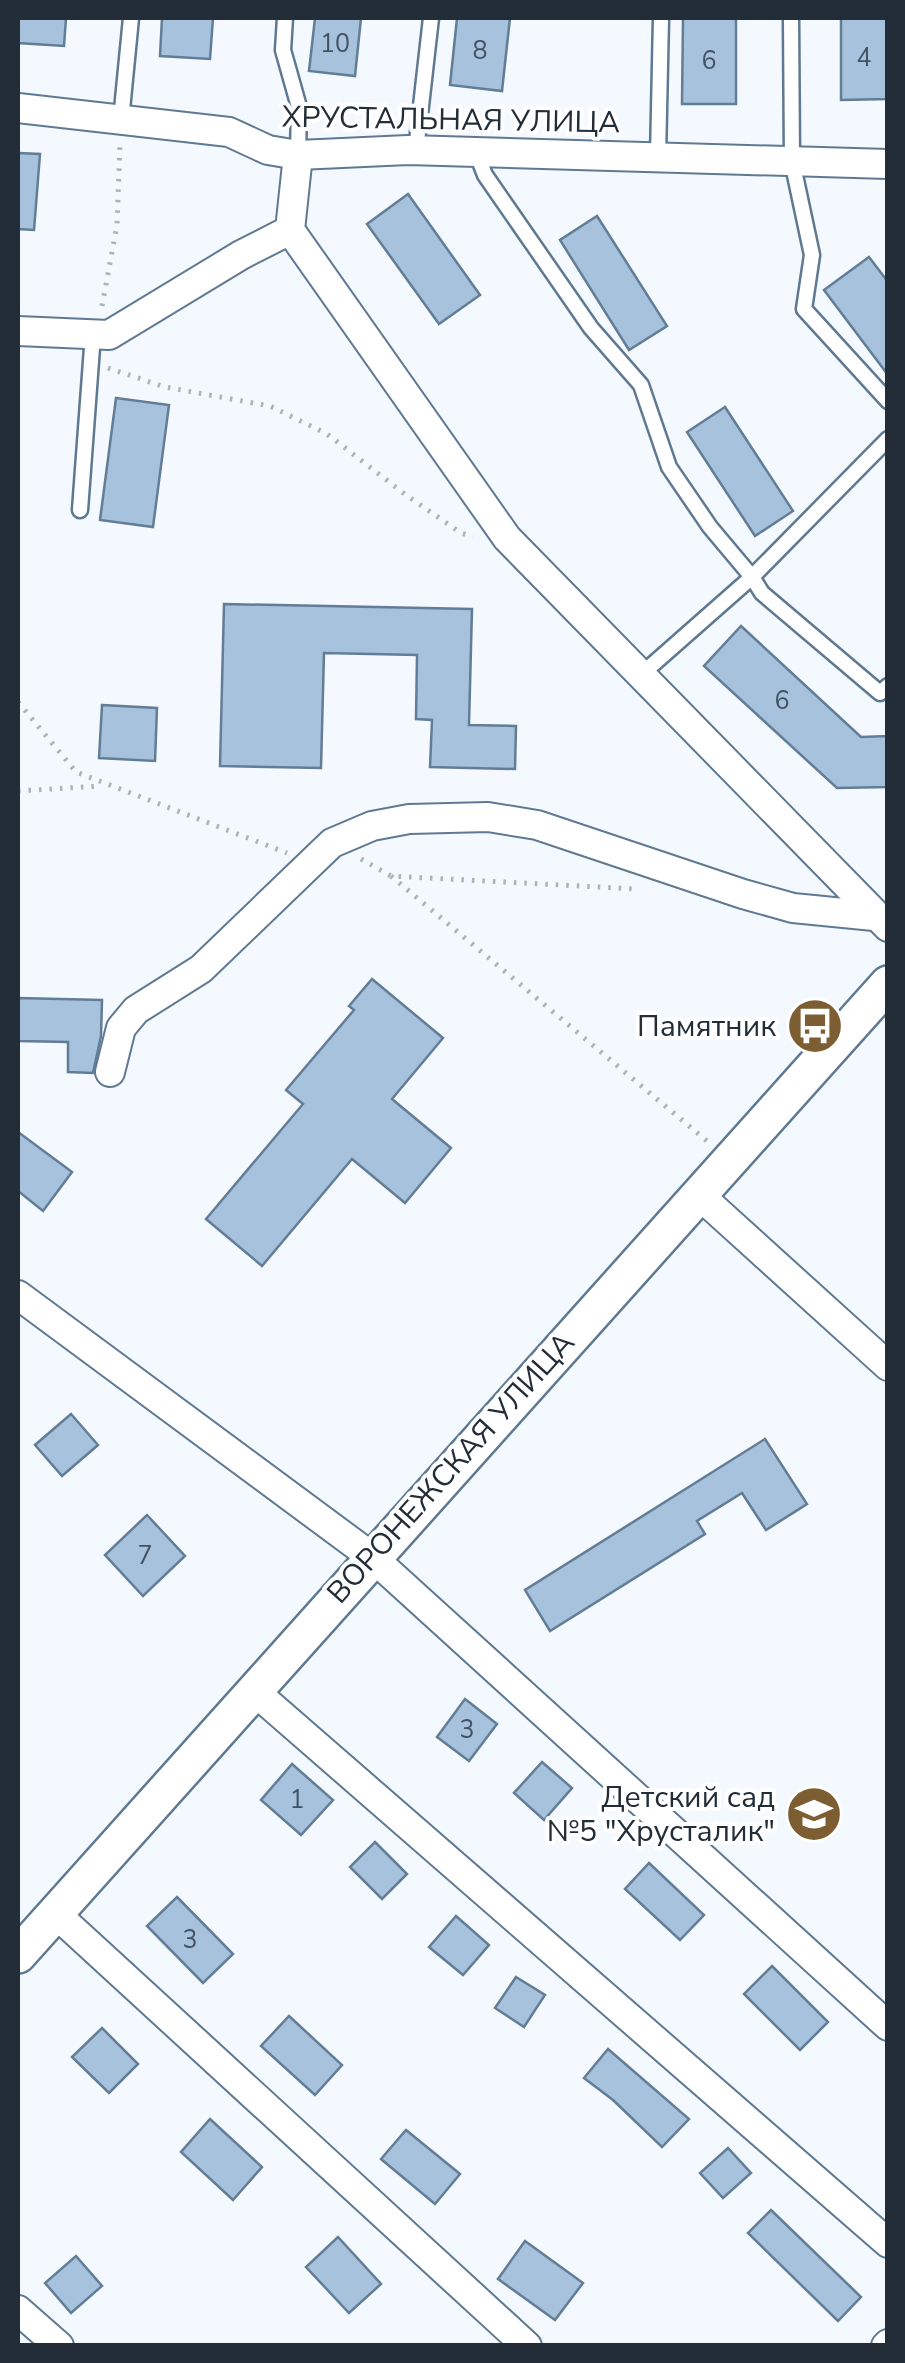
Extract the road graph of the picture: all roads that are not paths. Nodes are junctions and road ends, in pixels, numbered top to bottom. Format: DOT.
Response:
graph roads {
  1 [pos="130,18"];
  2 [pos="286,18"];
  3 [pos="431,18"];
  4 [pos="661,18"];
  5 [pos="791,18"];
  6 [pos="18,108"];
  7 [pos="121,120"];
  8 [pos="416,150"];
  9 [pos="476,152"];
  10 [pos="298,154"];
  11 [pos="658,157"];
  12 [pos="792,161"];
  13 [pos="888,164"];
  14 [pos="290,230"];
  15 [pos="18,331"];
  16 [pos="93,346"];
  17 [pos="888,401"];
  18 [pos="888,438"];
  19 [pos="80,510"];
  20 [pos="752,577"];
  21 [pos="643,674"];
  22 [pos="888,686"];
  23 [pos="881,921"];
  24 [pos="888,984"];
  25 [pos="110,1072"];
  26 [pos="697,1193"];
  27 [pos="18,1295"];
  28 [pos="888,1366"];
  29 [pos="372,1557"];
  30 [pos="253,1690"];
  31 [pos="56,1914"];
  32 [pos="18,1955"];
  33 [pos="888,2026"];
  34 [pos="888,2243"];
  35 [pos="18,2310"];
  36 [pos="59,2346"];
  37 [pos="528,2346"];
  1 -- 7 [label="lane"];
  2 -- 10 [label="lane"];
  3 -- 8 [label="lane"];
  4 -- 11 [label="lane"];
  5 -- 12 [label="lane"];
  6 -- 7 [label="street, ХРУСТАЛЬНАЯ УЛИЦА"];
  7 -- 10 [label="street, ХРУСТАЛЬНАЯ УЛИЦА"];
  8 -- 9 [label="street, ХРУСТАЛЬНАЯ УЛИЦА"];
  8 -- 10 [label="street, ХРУСТАЛЬНАЯ УЛИЦА"];
  9 -- 11 [label="street, ХРУСТАЛЬНАЯ УЛИЦА"];
  9 -- 20 [label="lane"];
  10 -- 14 [label="street"];
  11 -- 12 [label="street, ХРУСТАЛЬНАЯ УЛИЦА"];
  12 -- 13 [label="street, ХРУСТАЛЬНАЯ УЛИЦА"];
  12 -- 17 [label="lane"];
  14 -- 16 [label="street"];
  14 -- 21 [label="street"];
  15 -- 16 [label="street"];
  16 -- 19 [label="lane"];
  18 -- 20 [label="lane"];
  20 -- 21 [label="lane"];
  20 -- 22 [label="lane"];
  21 -- 23 [label="street"];
  23 -- 25 [label="street"];
  24 -- 26 [label="street, ВОРОНЕЖСКАЯ УЛИЦА"];
  26 -- 28 [label="street"];
  26 -- 29 [label="street, ВОРОНЕЖСКАЯ УЛИЦА"];
  27 -- 29 [label="street"];
  29 -- 30 [label="street, ВОРОНЕЖСКАЯ УЛИЦА"];
  29 -- 33 [label="street"];
  30 -- 31 [label="street, ВОРОНЕЖСКАЯ УЛИЦА"];
  30 -- 34 [label="street"];
  31 -- 32 [label="street, ВОРОНЕЖСКАЯ УЛИЦА"];
  31 -- 37 [label="street"];
  35 -- 36 [label="street"];
}
